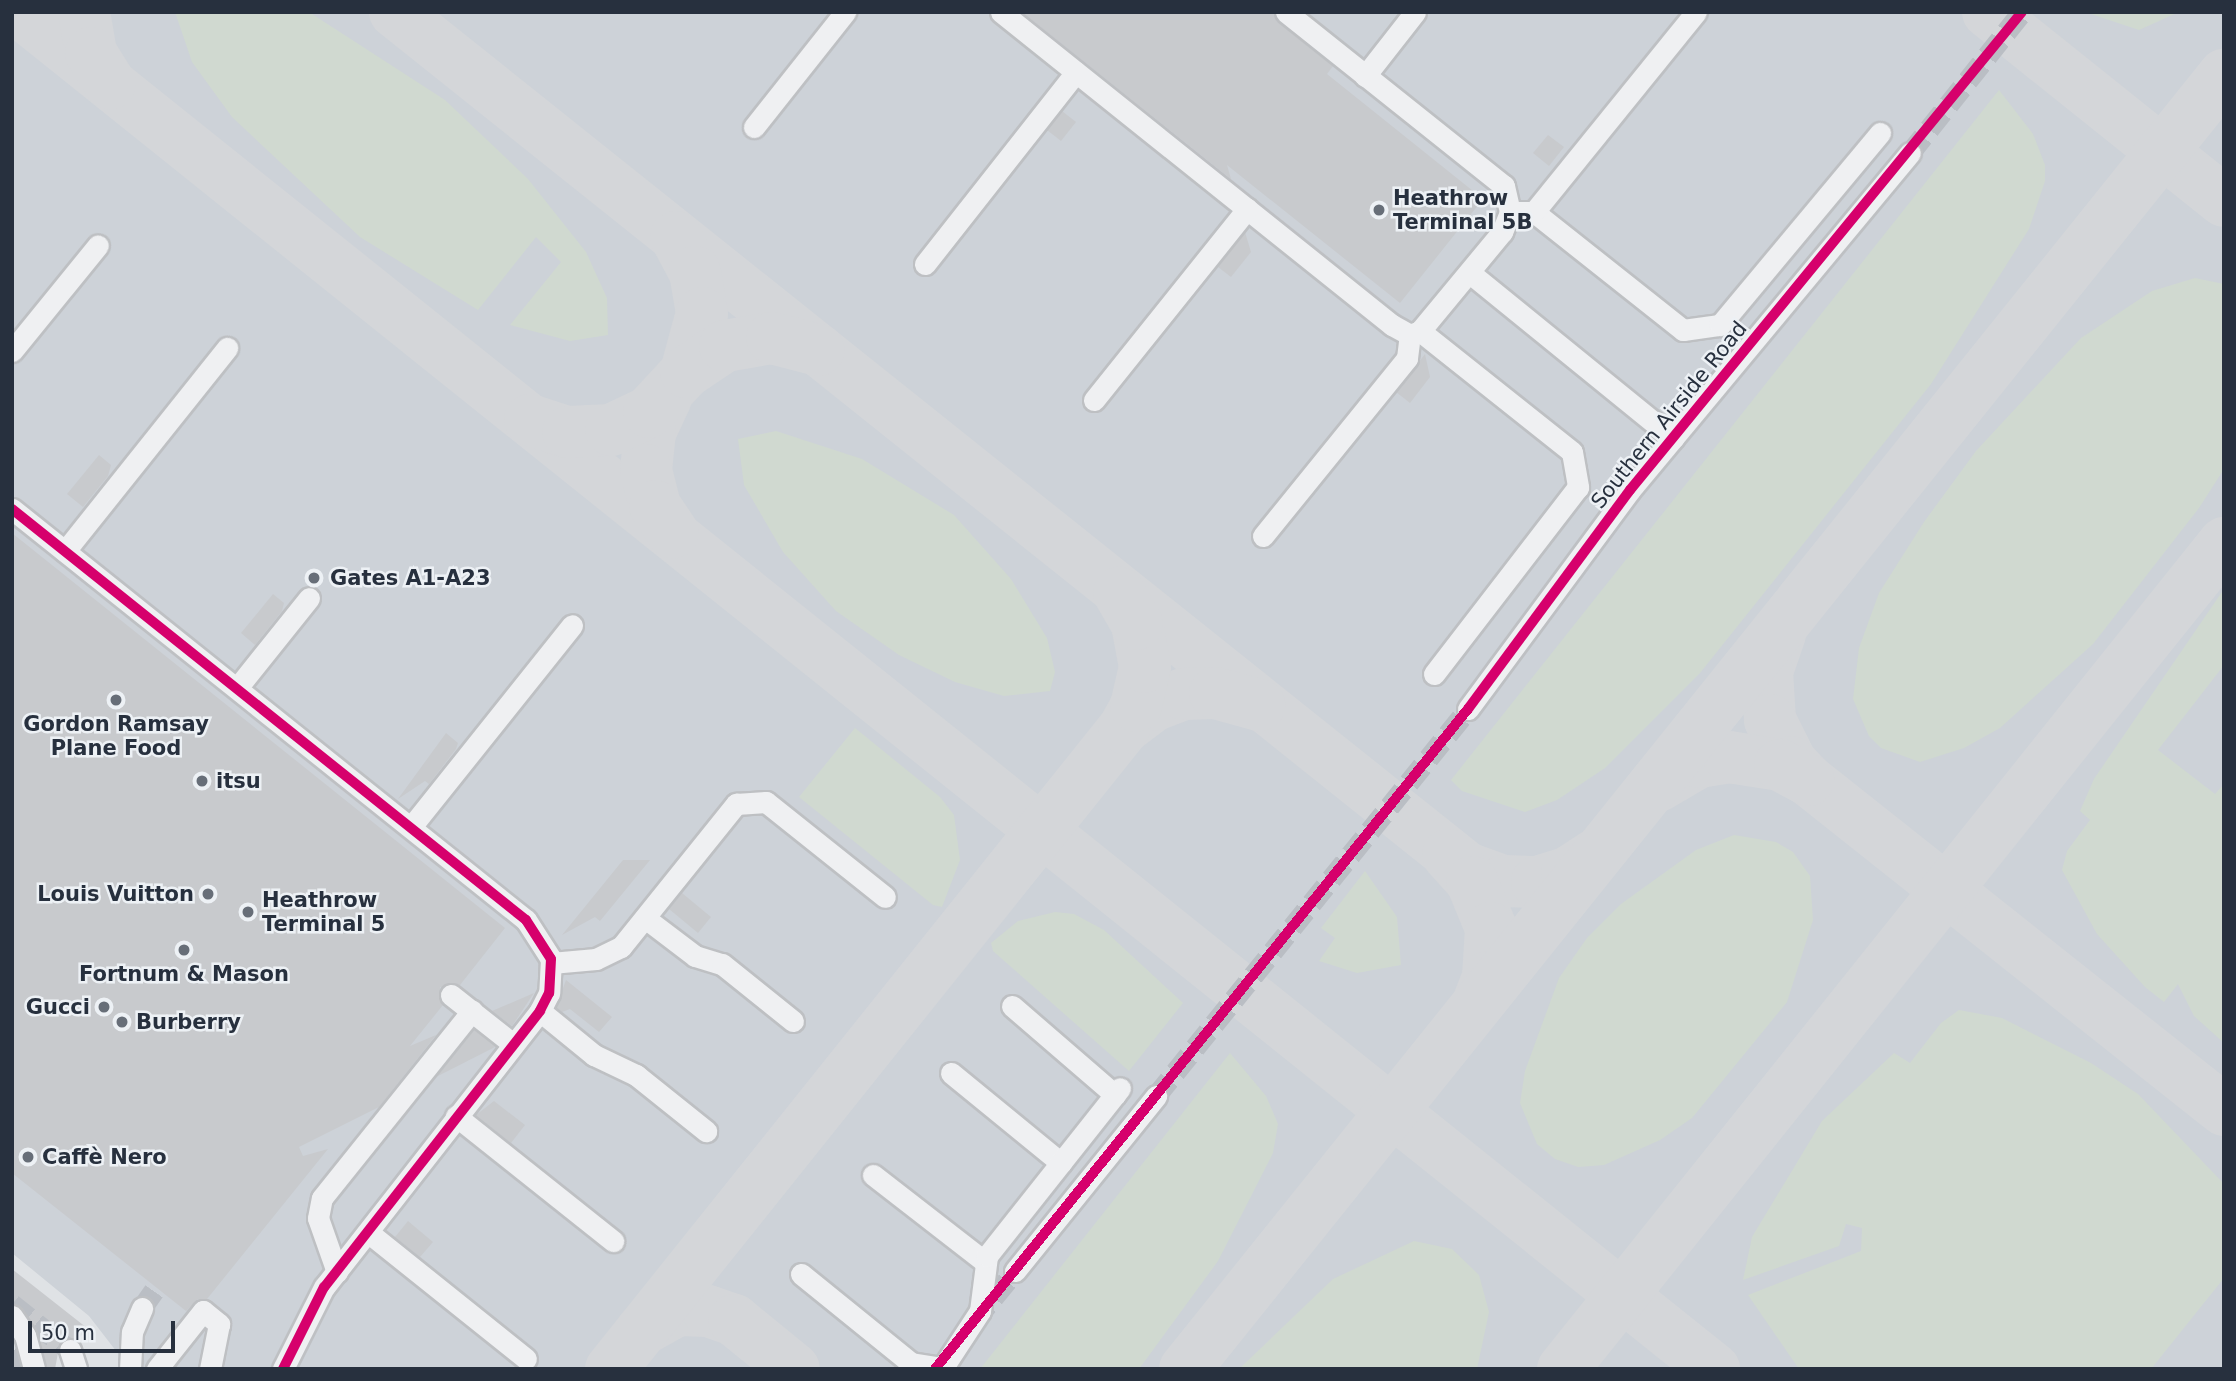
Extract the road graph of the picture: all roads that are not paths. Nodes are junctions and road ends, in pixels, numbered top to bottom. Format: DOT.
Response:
graph roads {
  1 [pos="845,12"];
  2 [pos="1002,12"];
  3 [pos="1286,12"];
  4 [pos="1415,12"];
  5 [pos="1696,12"];
  6 [pos="1076,72"];
  7 [pos="1365,76"];
  8 [pos="754,127"];
  9 [pos="1880,133"];
  10 [pos="1910,153"];
  11 [pos="1247,209"];
  12 [pos="1510,212"];
  13 [pos="1534,212"];
  14 [pos="98,245"];
  15 [pos="925,264"];
  16 [pos="1470,273"];
  17 [pos="1415,333"];
  18 [pos="227,348"];
  19 [pos="12,351"];
  20 [pos="1094,400"];
  21 [pos="1673,438"];
  22 [pos="12,509"];
  23 [pos="1263,536"];
  24 [pos="65,551"];
  25 [pos="309,598"];
  26 [pos="572,625"];
  27 [pos="1434,674"];
  28 [pos="237,688"];
  29 [pos="1468,709"];
  30 [pos="411,827"];
  31 [pos="885,898"];
  32 [pos="645,918"];
  33 [pos="551,963"];
  34 [pos="451,995"];
  35 [pos="1012,1006"];
  36 [pos="472,1011"];
  37 [pos="540,1011"];
  38 [pos="793,1021"];
  39 [pos="513,1044"];
  40 [pos="951,1073"];
  41 [pos="1156,1096"];
  42 [pos="456,1116"];
  43 [pos="706,1131"];
  44 [pos="1061,1163"];
  45 [pos="873,1175"];
  46 [pos="369,1233"];
  47 [pos="613,1241"];
  48 [pos="985,1262"];
  49 [pos="337,1272"];
  50 [pos="1015,1272"];
  51 [pos="801,1274"];
  52 [pos="142,1308"];
  53 [pos="12,1316"];
  54 [pos="526,1359"];
  55 [pos="12,1364"];
  56 [pos="943,1368"];
  57 [pos="32,1369"];
  58 [pos="130,1369"];
  59 [pos="157,1369"];
  60 [pos="210,1369"];
  61 [pos="283,1369"];
  1 -- 8 [label="street"];
  2 -- 6 [label="street"];
  3 -- 7 [label="street"];
  4 -- 7 [label="street"];
  5 -- 13 [label="street"];
  6 -- 11 [label="street"];
  6 -- 15 [label="street"];
  7 -- 12 [label="street"];
  9 -- 13 [label="street"];
  10 -- 21 [label="street, Southern Airside Road"];
  11 -- 17 [label="street"];
  11 -- 20 [label="street"];
  12 -- 13 [label="street"];
  12 -- 16 [label="street"];
  14 -- 19 [label="street"];
  16 -- 17 [label="street"];
  16 -- 21 [label="street"];
  17 -- 23 [label="street"];
  17 -- 27 [label="street"];
  18 -- 24 [label="street"];
  21 -- 29 [label="street, Southern Airside Road"];
  22 -- 24 [label="street"];
  24 -- 28 [label="street"];
  25 -- 28 [label="street"];
  26 -- 30 [label="street"];
  28 -- 30 [label="street"];
  30 -- 33 [label="street"];
  31 -- 32 [label="street"];
  32 -- 33 [label="street"];
  32 -- 38 [label="street"];
  33 -- 37 [label="street"];
  34 -- 36 [label="street"];
  35 -- 44 [label="street"];
  36 -- 39 [label="street"];
  36 -- 49 [label="street"];
  37 -- 39 [label="street"];
  37 -- 43 [label="street"];
  39 -- 42 [label="street"];
  40 -- 44 [label="street"];
  41 -- 50 [label="street"];
  42 -- 46 [label="street"];
  42 -- 47 [label="street"];
  44 -- 48 [label="street"];
  45 -- 48 [label="street"];
  46 -- 49 [label="street"];
  46 -- 54 [label="street"];
  48 -- 56 [label="street"];
  49 -- 61 [label="street"];
  51 -- 56 [label="street"];
  52 -- 58 [label="street"];
  53 -- 57 [label="street"];
  55 -- 57 [label="street"];
  59 -- 60 [label="street"];
}
